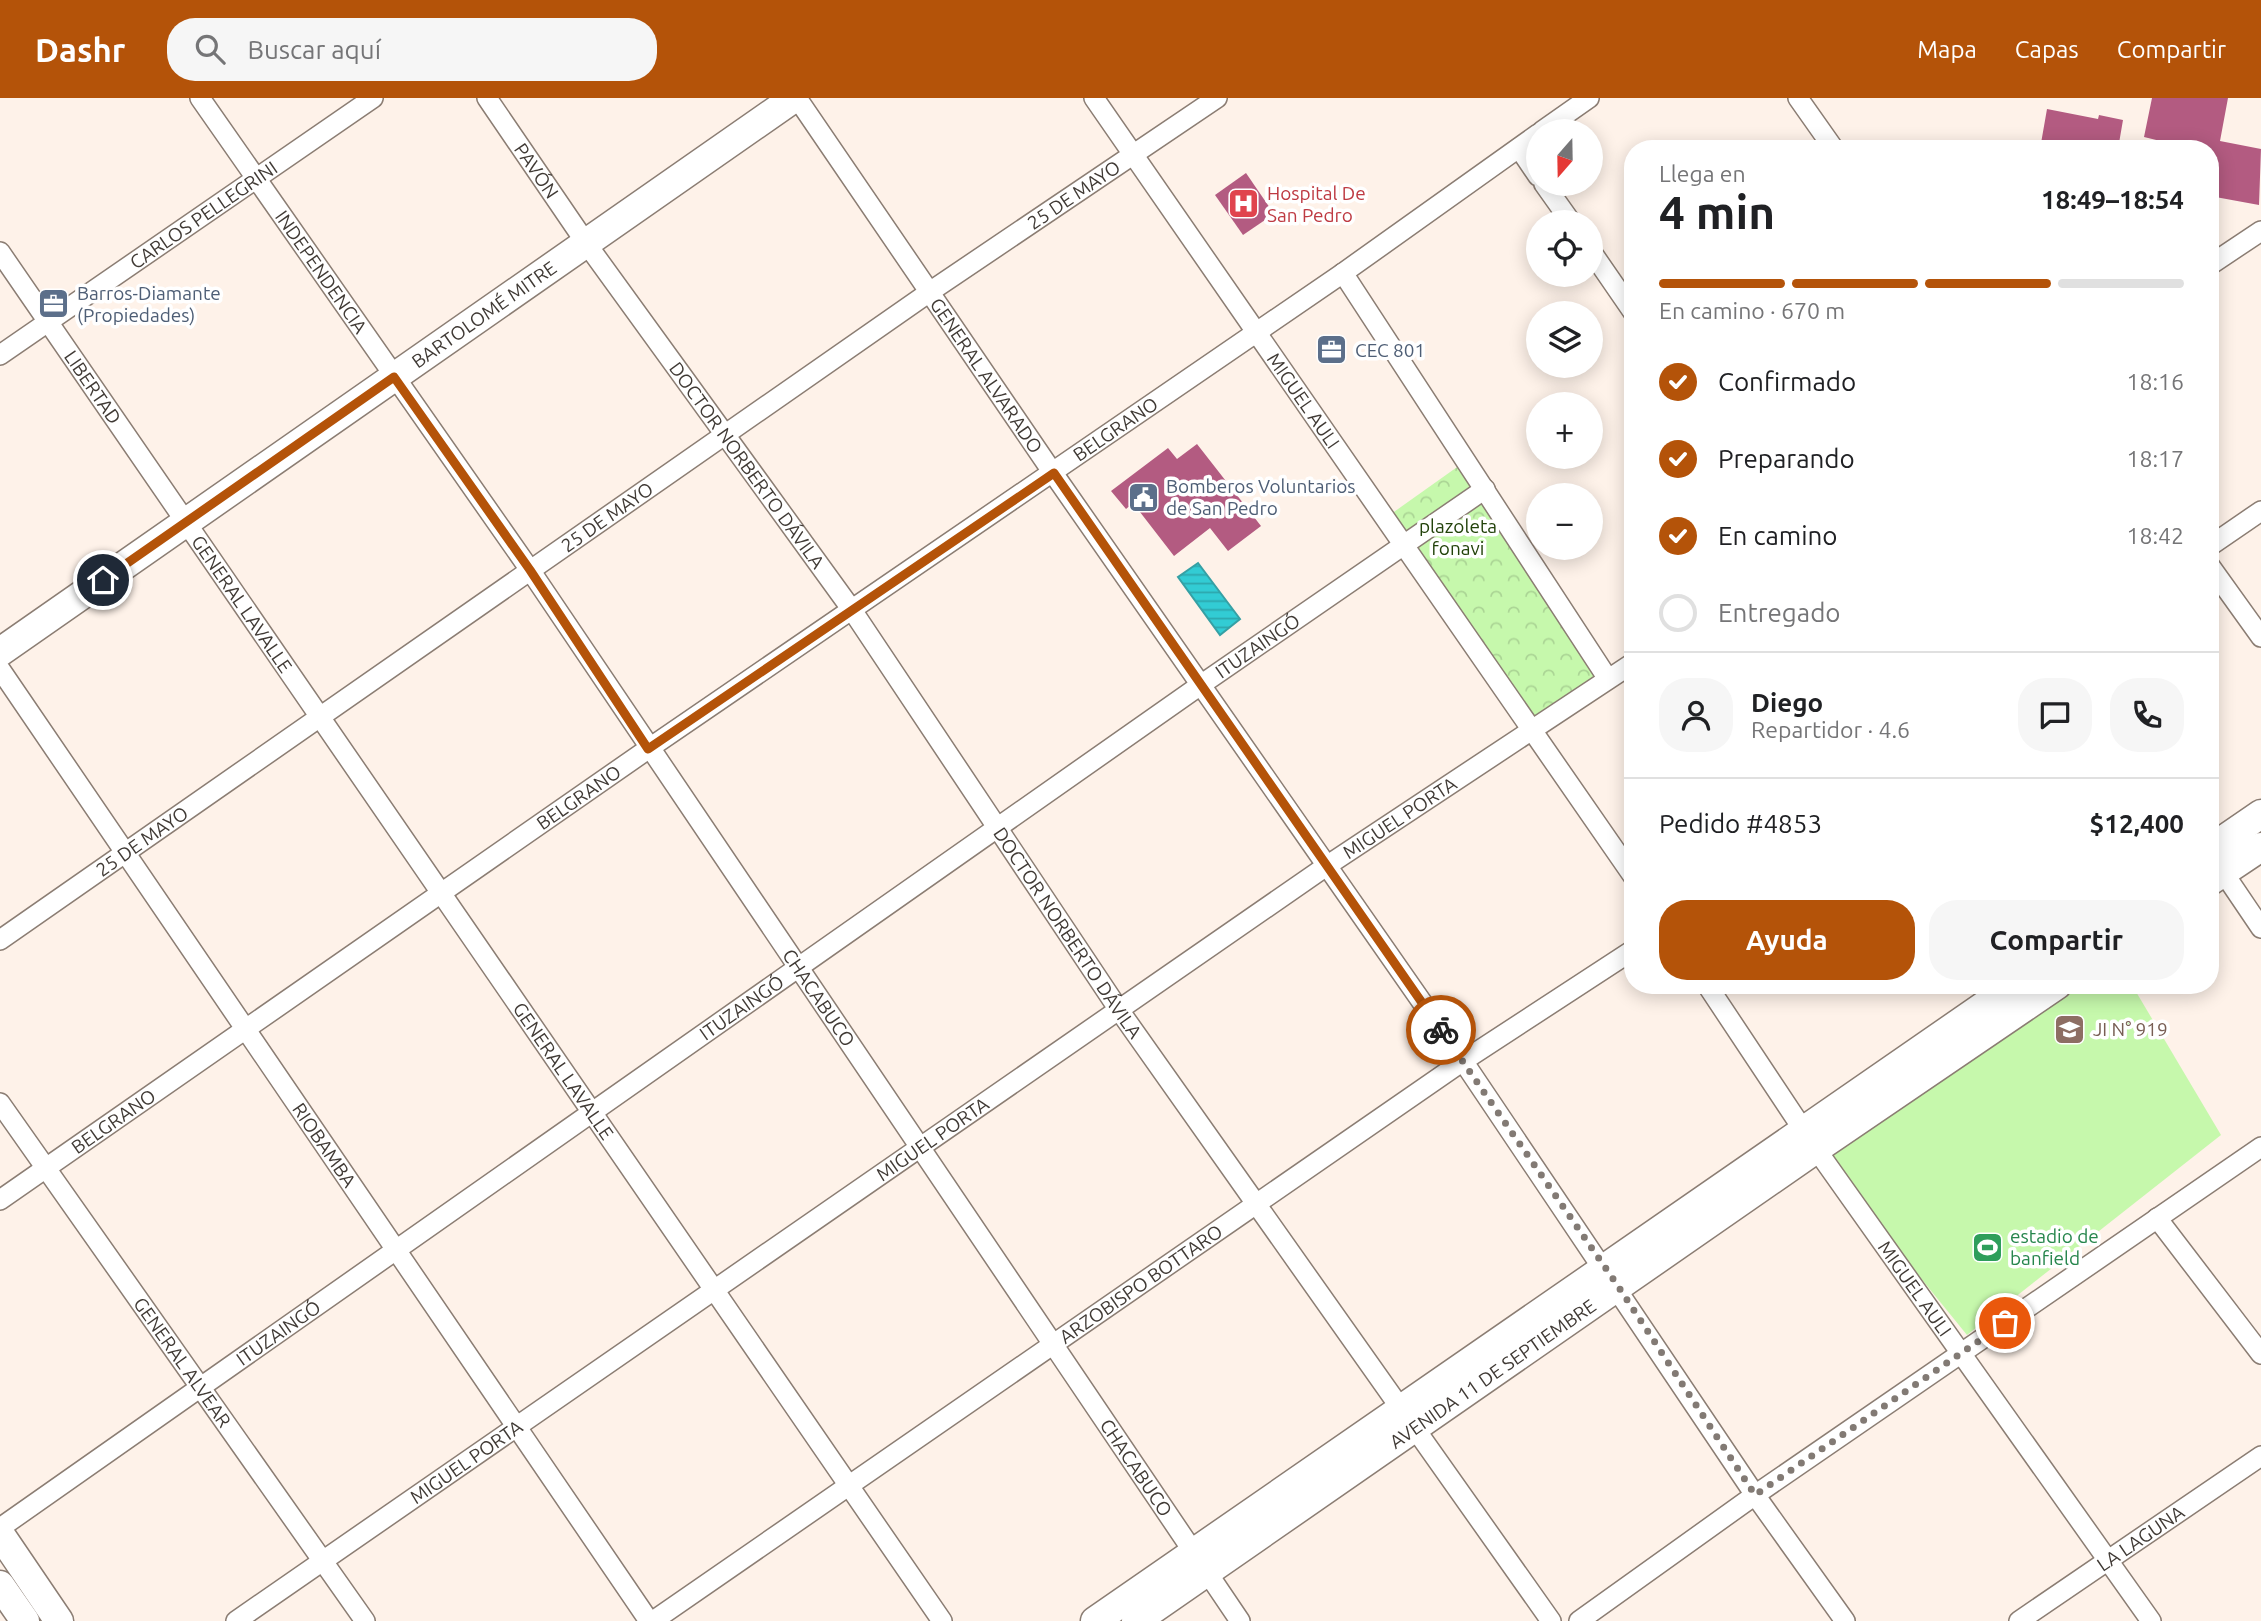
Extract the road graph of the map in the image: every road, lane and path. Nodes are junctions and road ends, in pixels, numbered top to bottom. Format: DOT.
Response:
graph roads {
  1 [pos="200,98"];
  2 [pos="373,98"];
  3 [pos="486,98"];
  4 [pos="796,98"];
  5 [pos="1094,98"];
  6 [pos="1217,98"];
  7 [pos="1589,98"];
  8 [pos="1798,98"];
  9 [pos="1560,119"];
  10 [pos="1828,140"];
  11 [pos="1526,143"];
  12 [pos="1519,148"];
  13 [pos="1133,154"];
  14 [pos="1526,158"];
  15 [pos="256,179"];
  16 [pos="2261,231"];
  17 [pos="586,243"];
  18 [pos="0,252"];
  19 [pos="2219,259"];
  20 [pos="1603,268"];
  21 [pos="1343,274"];
  22 [pos="930,291"];
  23 [pos="1624,299"];
  24 [pos="48,322"];
  25 [pos="1257,333"];
  26 [pos="0,355"];
  27 [pos="394,377"];
  28 [pos="725,434"];
  29 [pos="1054,473"];
  30 [pos="1485,489"];
  31 [pos="2261,511"];
  32 [pos="186,522"];
  33 [pos="2219,540"];
  34 [pos="1405,542"];
  35 [pos="530,570"];
  36 [pos="2219,579"];
  37 [pos="852,610"];
  38 [pos="2261,637"];
  39 [pos="0,652"];
  40 [pos="0,669"];
  41 [pos="1624,669"];
  42 [pos="1608,679"];
  43 [pos="1202,684"];
  44 [pos="320,717"];
  45 [pos="1531,732"];
  46 [pos="648,749"];
  47 [pos="2261,814"];
  48 [pos="998,827"];
  49 [pos="2261,847"];
  50 [pos="125,853"];
  51 [pos="2219,859"];
  52 [pos="2219,862"];
  53 [pos="1624,863"];
  54 [pos="1325,867"];
  55 [pos="2219,871"];
  56 [pos="442,895"];
  57 [pos="2261,928"];
  58 [pos="0,940"];
  59 [pos="1624,956"];
  60 [pos="799,966"];
  61 [pos="1713,994"];
  62 [pos="2002,994"];
  63 [pos="2043,994"];
  64 [pos="1119,1010"];
  65 [pos="245,1029"];
  66 [pos="1463,1060"];
  67 [pos="0,1102"];
  68 [pos="591,1112"];
  69 [pos="1810,1140"];
  70 [pos="920,1145"];
  71 [pos="2261,1147"];
  72 [pos="44,1169"];
  73 [pos="0,1200"];
  74 [pos="1256,1204"];
  75 [pos="2157,1218"];
  76 [pos="396,1250"];
  77 [pos="1611,1277"];
  78 [pos="715,1292"];
  79 [pos="1052,1345"];
  80 [pos="1962,1353"];
  81 [pos="2261,1354"];
  82 [pos="198,1388"];
  83 [pos="1408,1418"];
  84 [pos="518,1429"];
  85 [pos="2261,1456"];
  86 [pos="848,1486"];
  87 [pos="1755,1495"];
  88 [pos="0,1528"];
  89 [pos="0,1534"];
  90 [pos="323,1559"];
  91 [pos="2109,1559"];
  92 [pos="1199,1563"];
  93 [pos="0,1585"];
  94 [pos="25,1621"];
  95 [pos="59,1621"];
  96 [pos="236,1621"];
  97 [pos="365,1621"];
  98 [pos="651,1621"];
  99 [pos="942,1621"];
  100 [pos="1095,1621"];
  101 [pos="1136,1621"];
  102 [pos="1240,1621"];
  103 [pos="1551,1621"];
  104 [pos="1579,1621"];
  105 [pos="1845,1621"];
  106 [pos="2019,1621"];
  107 [pos="2151,1621"];
  1 -- 15 [label="street, INDEPENDENCIA"];
  2 -- 15 [label="street, CARLOS PELLEGRINI"];
  3 -- 17 [label="street, PAVÓN"];
  4 -- 17 [label="main road, BARTOLOMÉ MITRE"];
  4 -- 22 [label="street, GENERAL ALVARADO"];
  5 -- 13 [label="street, MIGUEL AULI"];
  6 -- 13 [label="street, 25 DE MAYO"];
  7 -- 9 [label="street, BELGRANO"];
  8 -- 10 [label="street"];
  11 -- 12 [label="street, BELGRANO"];
  12 -- 14 [label="street"];
  12 -- 21 [label="street, BELGRANO"];
  13 -- 22 [label="street, 25 DE MAYO"];
  13 -- 25 [label="street, MIGUEL AULI"];
  15 -- 24 [label="street, CARLOS PELLEGRINI"];
  15 -- 27 [label="street, INDEPENDENCIA"];
  16 -- 19 [label="street"];
  17 -- 27 [label="main road, BARTOLOMÉ MITRE"];
  17 -- 28 [label="street, DOCTOR NORBERTO DÁVILA"];
  18 -- 24 [label="street, LIBERTAD"];
  20 -- 23 [label="street"];
  21 -- 25 [label="street, BELGRANO"];
  21 -- 30 [label="street"];
  22 -- 28 [label="street, 25 DE MAYO"];
  22 -- 29 [label="street, GENERAL ALVARADO"];
  24 -- 26 [label="street, CARLOS PELLEGRINI"];
  24 -- 32 [label="street, LIBERTAD"];
  25 -- 29 [label="street, BELGRANO"];
  25 -- 34 [label="street, MIGUEL AULI"];
  27 -- 32 [label="main road, BARTOLOMÉ MITRE"];
  27 -- 35 [label="street, CHACABUCO"];
  28 -- 35 [label="street, 25 DE MAYO"];
  28 -- 37 [label="street, DOCTOR NORBERTO DÁVILA"];
  29 -- 37 [label="street, BELGRANO"];
  29 -- 43 [label="street, GENERAL ALVARADO"];
  30 -- 34 [label="street, ITUZAINGÓ"];
  30 -- 42 [label="street"];
  31 -- 33 [label="street"];
  32 -- 39 [label="main road, BARTOLOMÉ MITRE"];
  32 -- 44 [label="street, GENERAL LAVALLE"];
  34 -- 43 [label="street, ITUZAINGÓ"];
  34 -- 45 [label="street, MIGUEL AULI"];
  35 -- 44 [label="street, 25 DE MAYO"];
  35 -- 46 [label="street, CHACABUCO"];
  36 -- 38 [label="street"];
  37 -- 46 [label="street, BELGRANO"];
  37 -- 48 [label="street, DOCTOR NORBERTO DÁVILA"];
  40 -- 50 [label="street, RIOBAMBA"];
  41 -- 42 [label="street, MIGUEL PORTA"];
  42 -- 45 [label="street, MIGUEL PORTA"];
  43 -- 48 [label="street, ITUZAINGÓ"];
  43 -- 54 [label="street, GENERAL ALVARADO"];
  44 -- 50 [label="street, 25 DE MAYO"];
  44 -- 56 [label="street, GENERAL LAVALLE"];
  45 -- 53 [label="street, MIGUEL AULI"];
  45 -- 54 [label="street, MIGUEL PORTA"];
  46 -- 56 [label="street, BELGRANO"];
  46 -- 60 [label="street, CHACABUCO"];
  47 -- 51 [label="main road"];
  48 -- 60 [label="street, ITUZAINGÓ"];
  48 -- 64 [label="street, DOCTOR NORBERTO DÁVILA"];
  49 -- 52 [label="main road"];
  50 -- 58 [label="street, 25 DE MAYO"];
  50 -- 65 [label="street, RIOBAMBA"];
  54 -- 64 [label="street, MIGUEL PORTA"];
  54 -- 66 [label="street, GENERAL ALVARADO"];
  55 -- 57 [label="street"];
  56 -- 65 [label="street, BELGRANO"];
  56 -- 68 [label="street, GENERAL LAVALLE"];
  59 -- 66 [label="street, ARZOBISPO BOTTARO"];
  60 -- 68 [label="street, ITUZAINGÓ"];
  60 -- 70 [label="street, CHACABUCO"];
  61 -- 69 [label="street, MIGUEL AULI"];
  62 -- 69 [label="main road, AVENIDA 11 DE SEPTIEMBRE"];
  63 -- 69 [label="main road, AVENIDA 11 DE SEPTIEMBRE"];
  64 -- 70 [label="street, MIGUEL PORTA"];
  64 -- 74 [label="street, DOCTOR NORBERTO DÁVILA"];
  65 -- 72 [label="street, BELGRANO"];
  65 -- 76 [label="street, RIOBAMBA"];
  66 -- 74 [label="street, ARZOBISPO BOTTARO"];
  66 -- 77 [label="street, GENERAL ALVARADO"];
  67 -- 72 [label="street, GENERAL ALVEAR"];
  68 -- 76 [label="street, ITUZAINGÓ"];
  68 -- 78 [label="street, GENERAL LAVALLE"];
  69 -- 77 [label="main road, AVENIDA 11 DE SEPTIEMBRE"];
  69 -- 80 [label="street, MIGUEL AULI"];
  70 -- 78 [label="street, MIGUEL PORTA"];
  70 -- 79 [label="street, CHACABUCO"];
  71 -- 75 [label="street"];
  72 -- 73 [label="street, BELGRANO"];
  72 -- 82 [label="street, GENERAL ALVEAR"];
  74 -- 79 [label="street, ARZOBISPO BOTTARO"];
  74 -- 83 [label="street, DOCTOR NORBERTO DÁVILA"];
  75 -- 80 [label="street"];
  75 -- 81 [label="street"];
  76 -- 82 [label="street, ITUZAINGÓ"];
  76 -- 84 [label="street, RIOBAMBA"];
  77 -- 83 [label="main road, AVENIDA 11 DE SEPTIEMBRE"];
  77 -- 87 [label="street, GENERAL ALVARADO"];
  78 -- 84 [label="street, MIGUEL PORTA"];
  78 -- 86 [label="street, GENERAL LAVALLE"];
  79 -- 86 [label="street, ARZOBISPO BOTTARO"];
  79 -- 92 [label="street, CHACABUCO"];
  80 -- 87 [label="street"];
  80 -- 91 [label="street, MIGUEL AULI"];
  82 -- 88 [label="street, ITUZAINGÓ"];
  82 -- 90 [label="street, GENERAL ALVEAR"];
  83 -- 92 [label="main road, AVENIDA 11 DE SEPTIEMBRE"];
  83 -- 103 [label="street, DOCTOR NORBERTO DÁVILA"];
  84 -- 90 [label="street, MIGUEL PORTA"];
  84 -- 98 [label="street, RIOBAMBA"];
  85 -- 91 [label="street, LA LAGUNA"];
  86 -- 98 [label="street, ARZOBISPO BOTTARO"];
  86 -- 99 [label="street, GENERAL LAVALLE"];
  87 -- 104 [label="street"];
  87 -- 105 [label="street, GENERAL ALVARADO"];
  89 -- 95 [label="main road"];
  90 -- 96 [label="street, MIGUEL PORTA"];
  90 -- 97 [label="street, GENERAL ALVEAR"];
  91 -- 106 [label="street, LA LAGUNA"];
  91 -- 107 [label="street, MIGUEL AULI"];
  92 -- 100 [label="main road, AVENIDA 11 DE SEPTIEMBRE"];
  92 -- 101 [label="main road, AVENIDA 11 DE SEPTIEMBRE"];
  92 -- 102 [label="street, CHACABUCO"];
  93 -- 94 [label="main road"];
}
